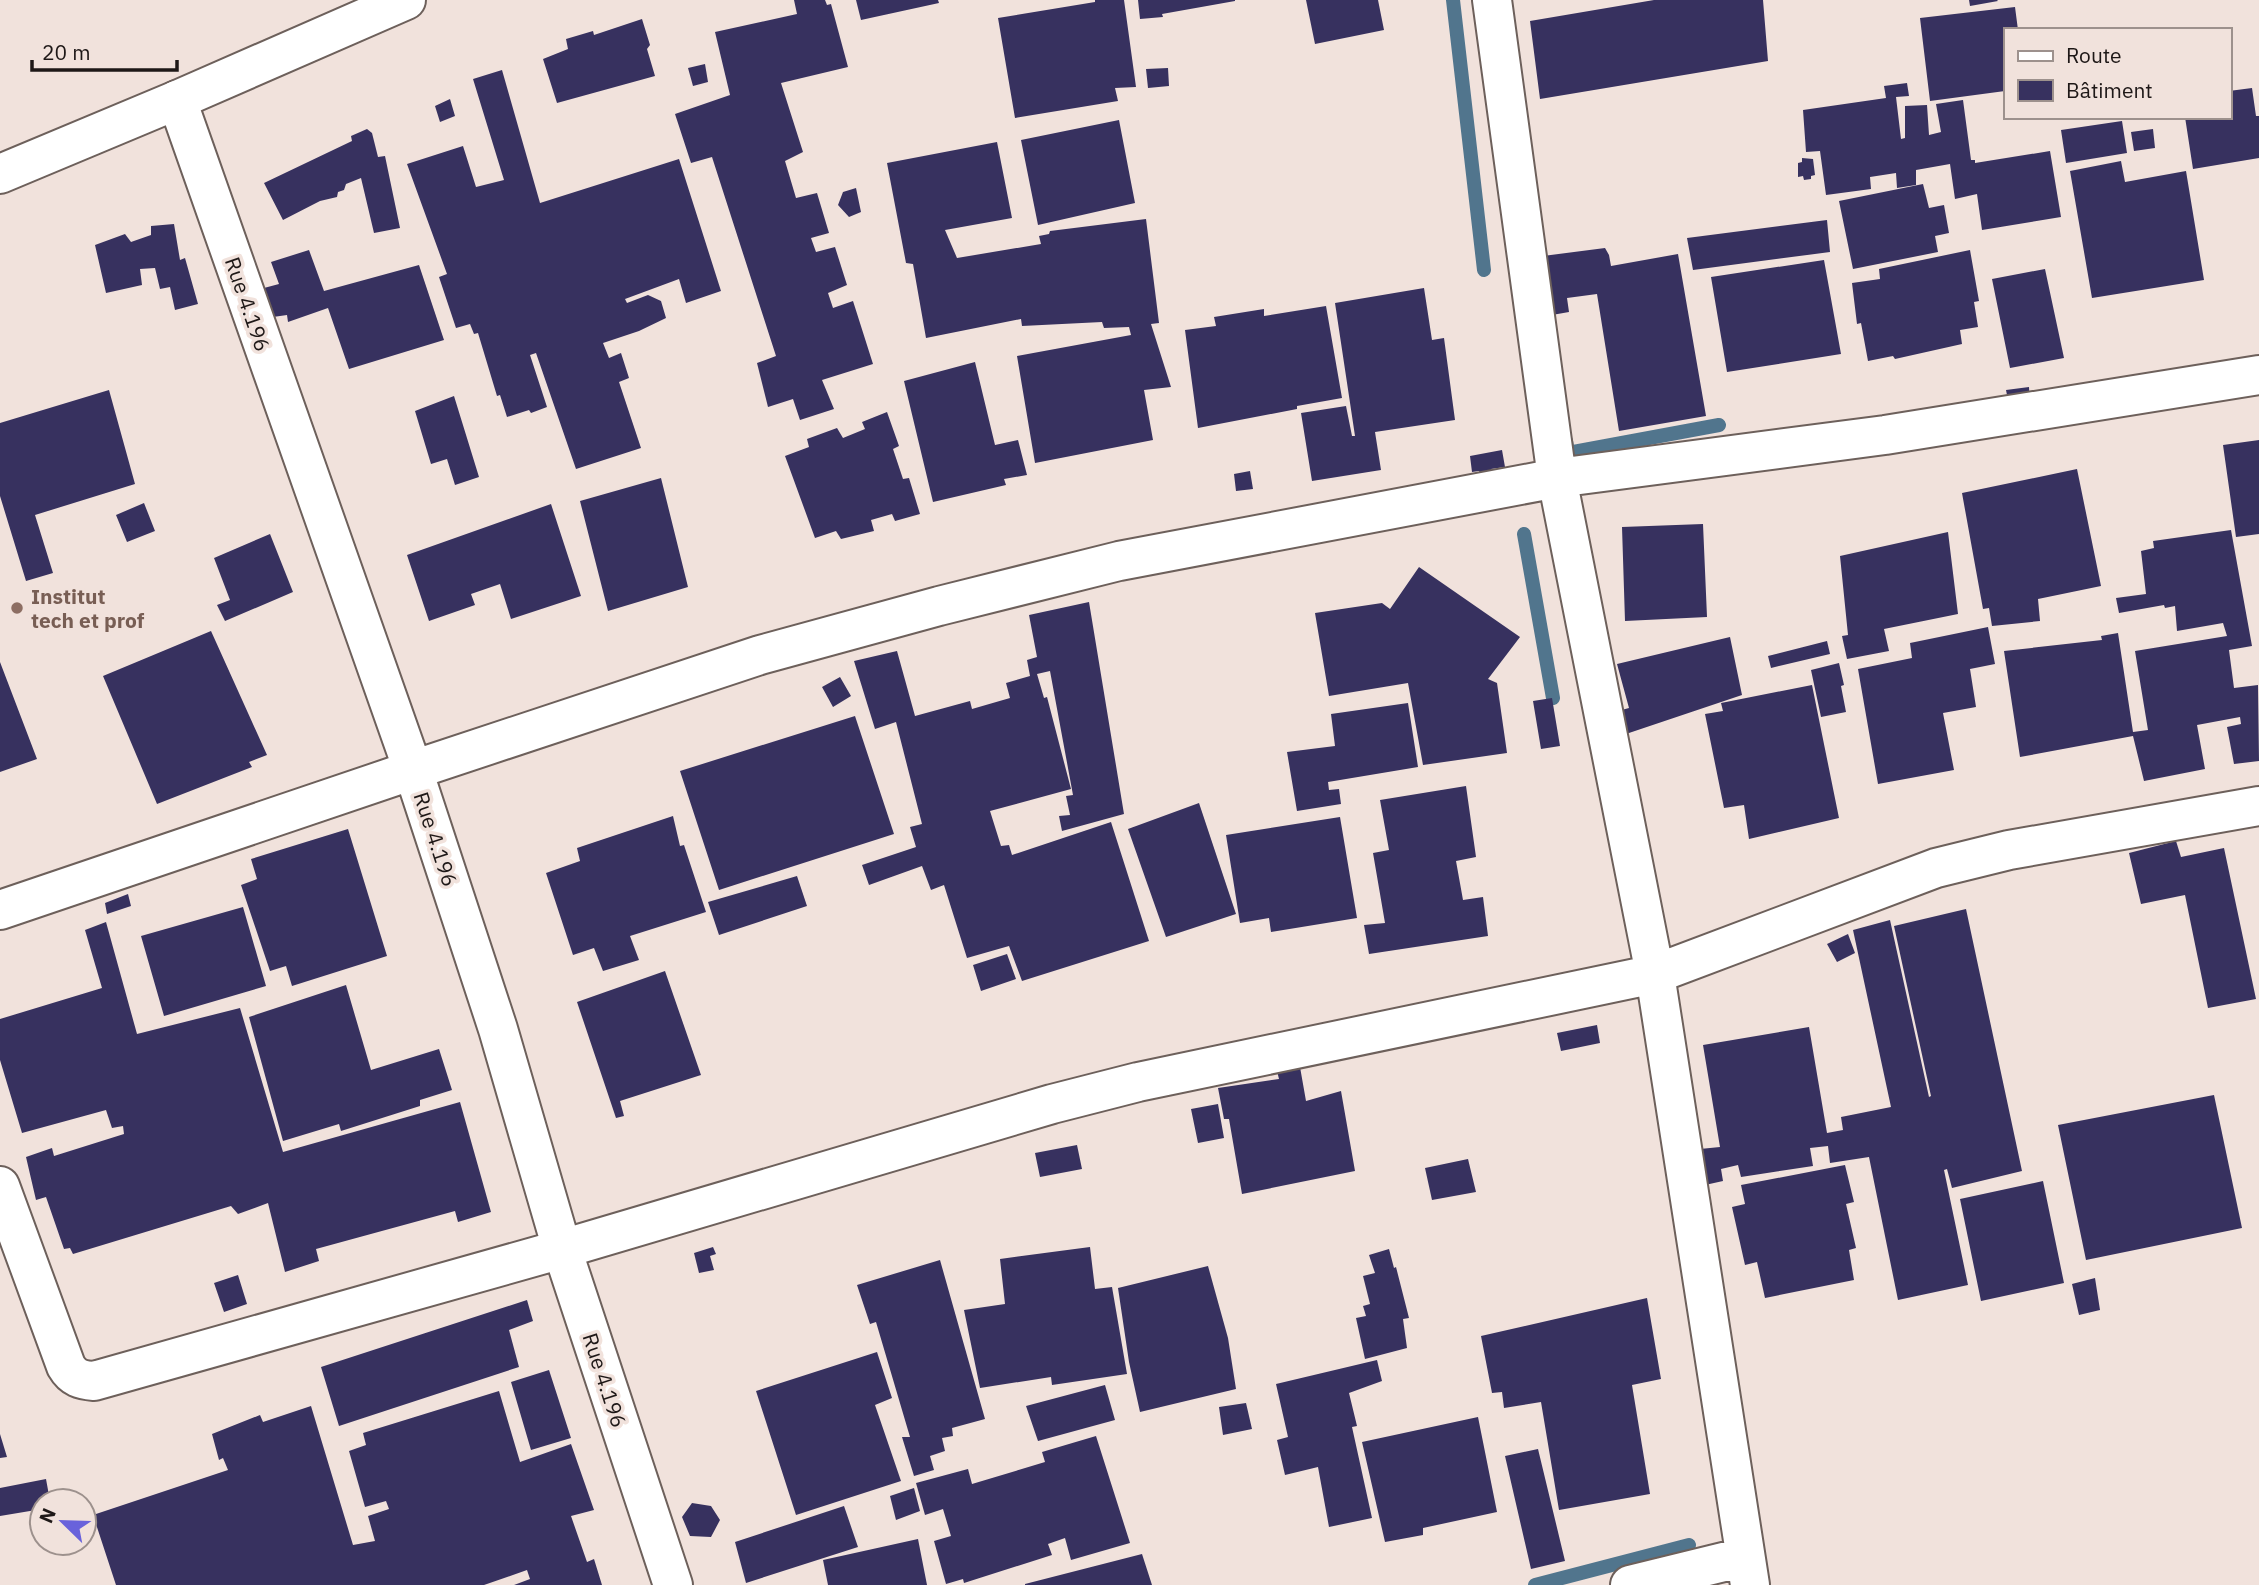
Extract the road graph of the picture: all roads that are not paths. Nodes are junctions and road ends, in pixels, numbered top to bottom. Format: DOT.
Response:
graph roads {
  1 [pos="406,0"];
  2 [pos="1492,0"];
  3 [pos="177,100"];
  4 [pos="0,174"];
  5 [pos="2259,375"];
  6 [pos="1557,478"];
  7 [pos="413,770"];
  8 [pos="2259,806"];
  9 [pos="0,910"];
  10 [pos="1655,974"];
  11 [pos="0,1186"];
  12 [pos="562,1249"];
  13 [pos="1747,1571"];
  14 [pos="673,1585"];
  15 [pos="1630,1585"];
  1 -- 3 [label="street"];
  2 -- 6 [label="street"];
  3 -- 4 [label="street"];
  3 -- 7 [label="street, Rue 4.196"];
  5 -- 6 [label="street"];
  6 -- 7 [label="street"];
  6 -- 10 [label="street"];
  7 -- 9 [label="street"];
  7 -- 12 [label="street, Rue 4.196"];
  8 -- 10 [label="street"];
  10 -- 12 [label="street"];
  10 -- 13 [label="street"];
  11 -- 12 [label="street"];
  12 -- 14 [label="street, Rue 4.196"];
  13 -- 15 [label="street"];
}
